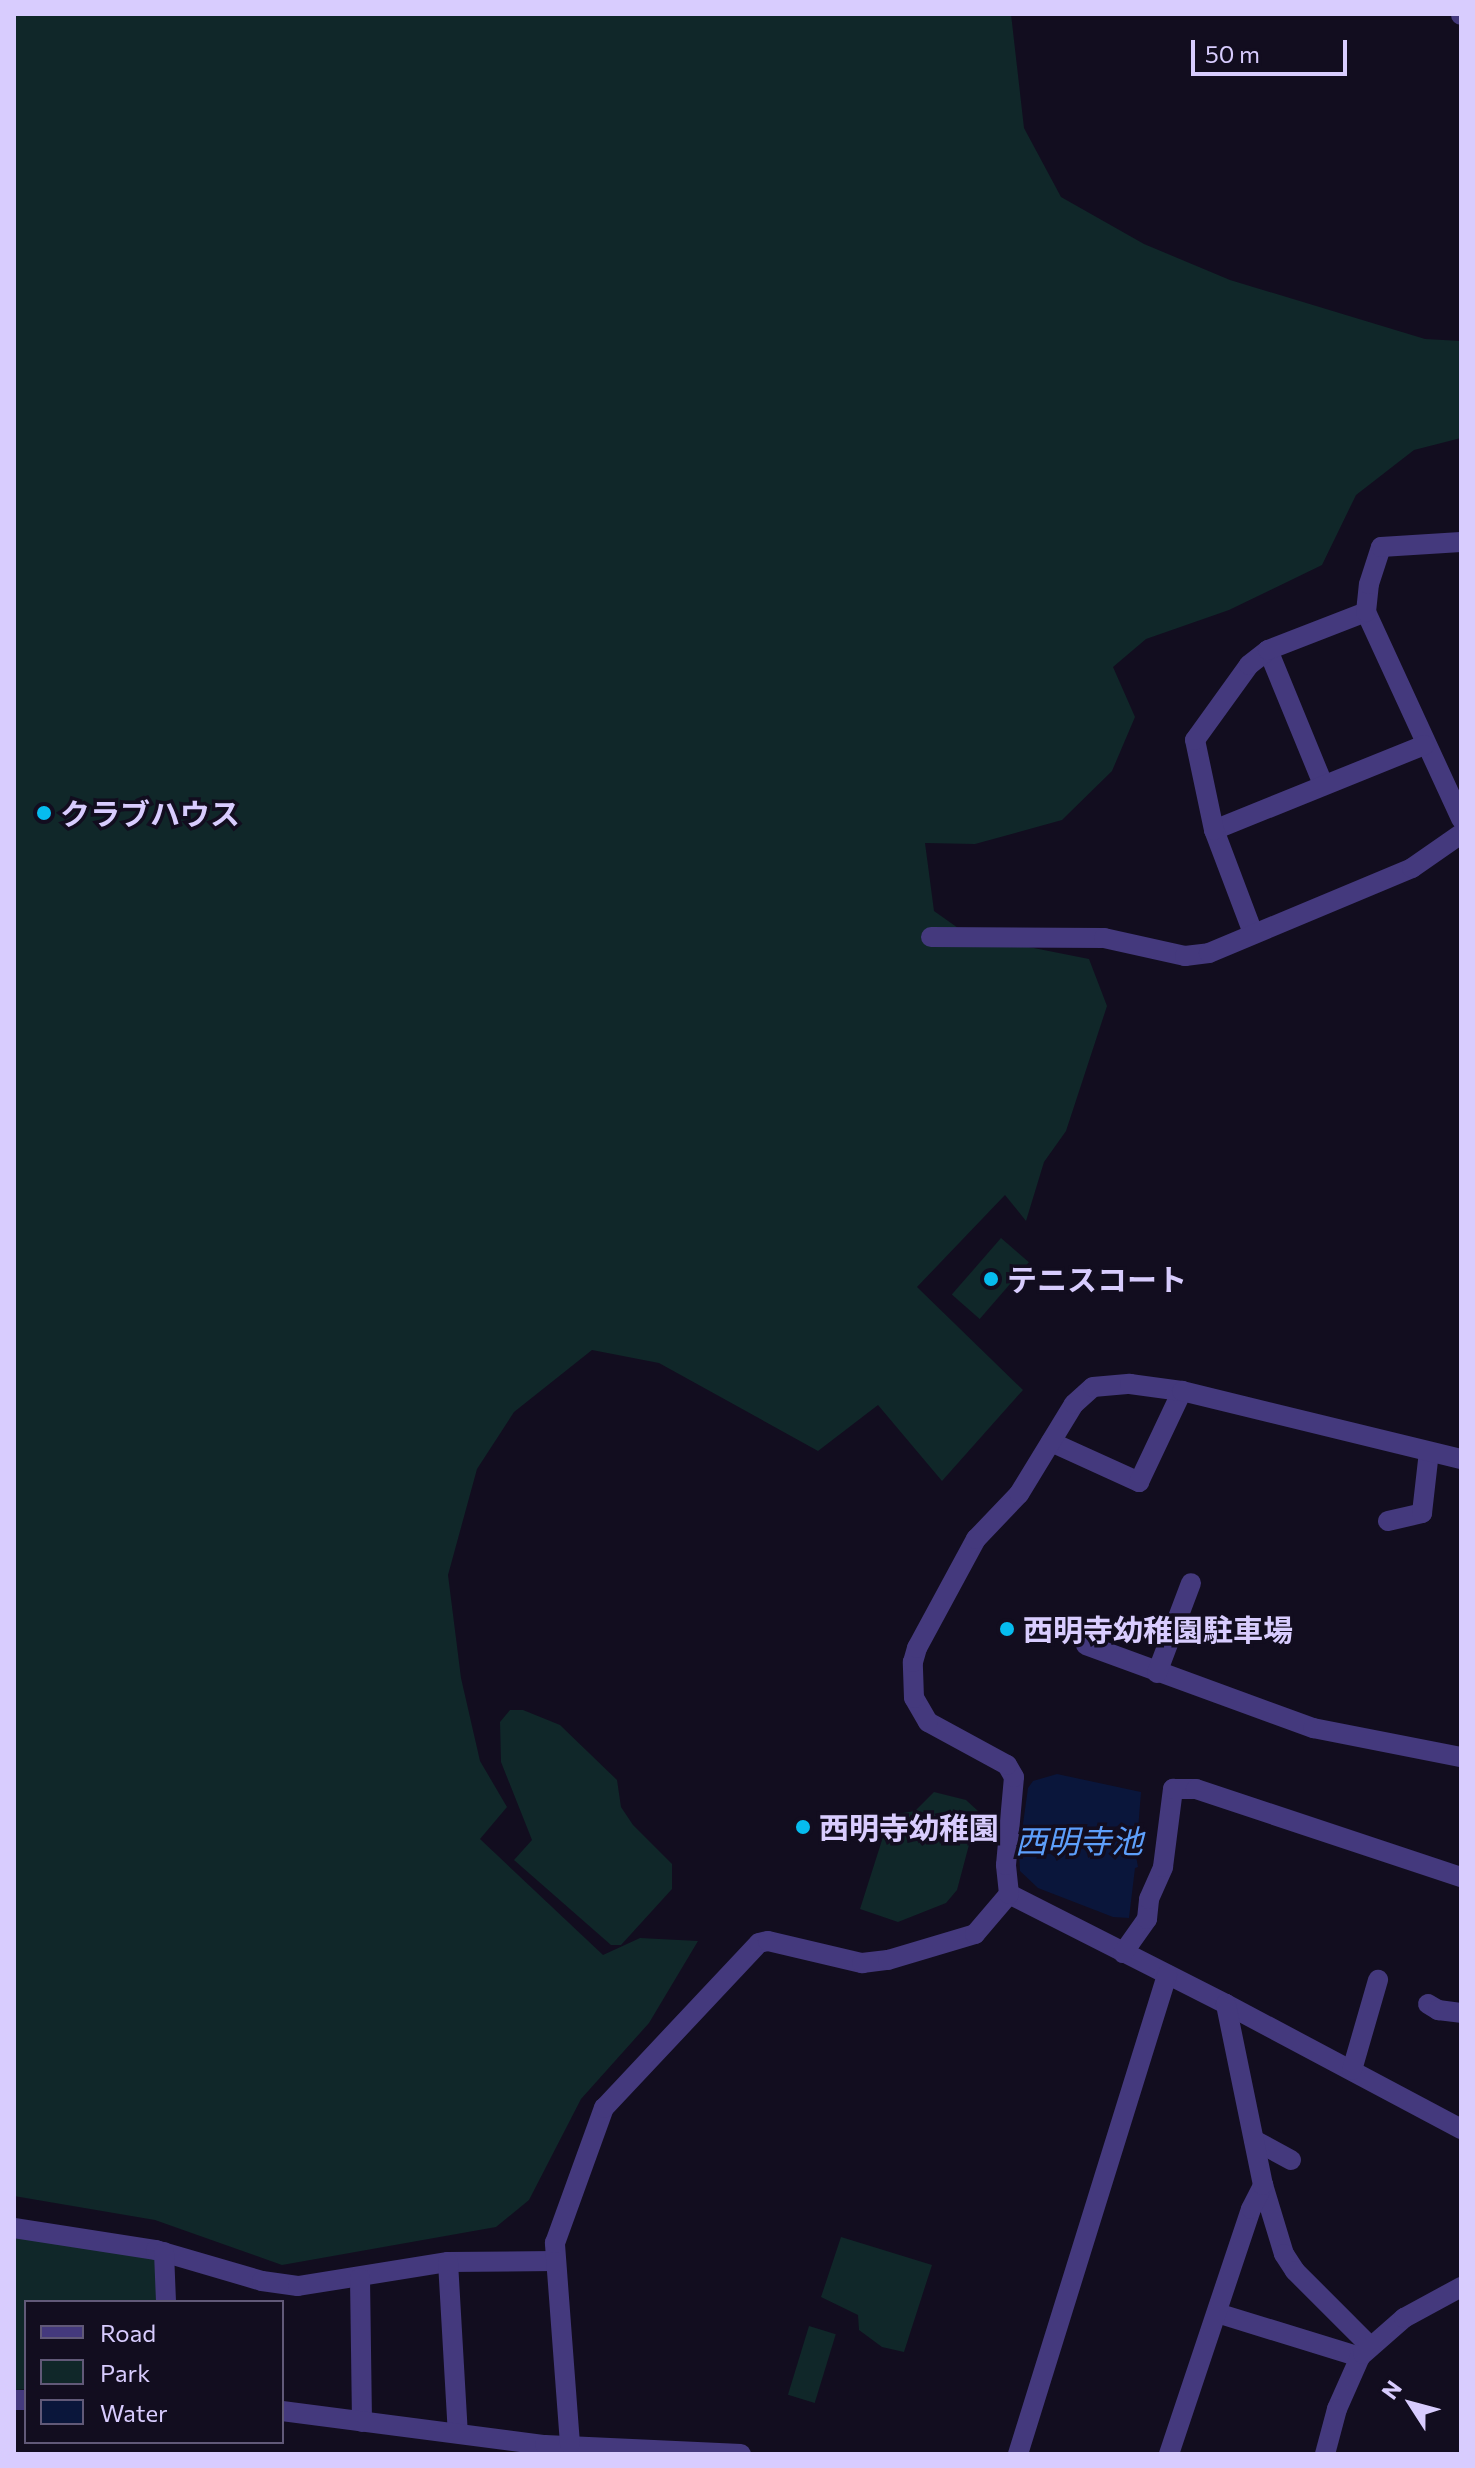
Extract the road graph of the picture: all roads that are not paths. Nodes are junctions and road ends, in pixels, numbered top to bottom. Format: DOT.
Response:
graph roads {
  1 [pos="1461,542"];
  2 [pos="1366,612"];
  3 [pos="1268,650"];
  4 [pos="1424,745"];
  5 [pos="1323,784"];
  6 [pos="1461,819"];
  7 [pos="1214,830"];
  8 [pos="1461,834"];
  9 [pos="1253,933"];
  10 [pos="931,937"];
  11 [pos="1182,1391"];
  12 [pos="1051,1442"];
  13 [pos="1429,1452"];
  14 [pos="1461,1459"];
  15 [pos="1388,1521"];
  16 [pos="1191,1583"];
  17 [pos="1086,1645"];
  18 [pos="1157,1673"];
  19 [pos="1461,1757"];
  20 [pos="1461,1877"];
  21 [pos="1009,1894"];
  22 [pos="1123,1953"];
  23 [pos="1167,1975"];
  24 [pos="1378,1980"];
  25 [pos="1226,2004"];
  26 [pos="1428,2004"];
  27 [pos="1461,2013"];
  28 [pos="1352,2070"];
  29 [pos="1461,2129"];
  30 [pos="1254,2140"];
  31 [pos="1291,2160"];
  32 [pos="1263,2185"];
  33 [pos="14,2228"];
  34 [pos="164,2252"];
  35 [pos="555,2261"];
  36 [pos="448,2262"];
  37 [pos="360,2278"];
  38 [pos="1461,2287"];
  39 [pos="263,2292"];
  40 [pos="166,2300"];
  41 [pos="1217,2313"];
  42 [pos="1365,2351"];
  43 [pos="284,2411"];
  44 [pos="362,2422"];
  45 [pos="458,2433"];
  46 [pos="570,2444"];
  47 [pos="741,2454"];
  48 [pos="1018,2454"];
  49 [pos="1169,2454"];
  50 [pos="1325,2454"];
  1 -- 2 [label="street"];
  2 -- 3 [label="street"];
  2 -- 4 [label="street"];
  3 -- 5 [label="street"];
  3 -- 7 [label="street"];
  4 -- 5 [label="street"];
  4 -- 6 [label="street"];
  5 -- 7 [label="street"];
  7 -- 9 [label="street"];
  8 -- 9 [label="street"];
  9 -- 10 [label="street"];
  11 -- 12 [label="street"];
  11 -- 12 [label="street"];
  11 -- 13 [label="street"];
  12 -- 21 [label="street"];
  13 -- 14 [label="street"];
  13 -- 15 [label="street"];
  16 -- 18 [label="street"];
  17 -- 18 [label="street"];
  18 -- 19 [label="street"];
  20 -- 22 [label="street"];
  21 -- 22 [label="street"];
  21 -- 35 [label="street"];
  22 -- 23 [label="street"];
  23 -- 25 [label="street"];
  23 -- 48 [label="street"];
  24 -- 28 [label="street"];
  25 -- 28 [label="street"];
  25 -- 30 [label="street"];
  26 -- 27 [label="street"];
  28 -- 29 [label="street"];
  30 -- 31 [label="street"];
  30 -- 32 [label="street"];
  32 -- 41 [label="street"];
  32 -- 42 [label="street"];
  33 -- 34 [label="street"];
  34 -- 39 [label="street"];
  34 -- 40 [label="street"];
  35 -- 36 [label="street"];
  35 -- 46 [label="street"];
  36 -- 37 [label="street"];
  36 -- 45 [label="street"];
  37 -- 39 [label="street"];
  37 -- 44 [label="street"];
  38 -- 42 [label="street"];
  41 -- 42 [label="street"];
  41 -- 49 [label="street"];
  42 -- 50 [label="street"];
  43 -- 44 [label="street"];
  44 -- 45 [label="street"];
  45 -- 46 [label="street"];
  46 -- 47 [label="street"];
}
